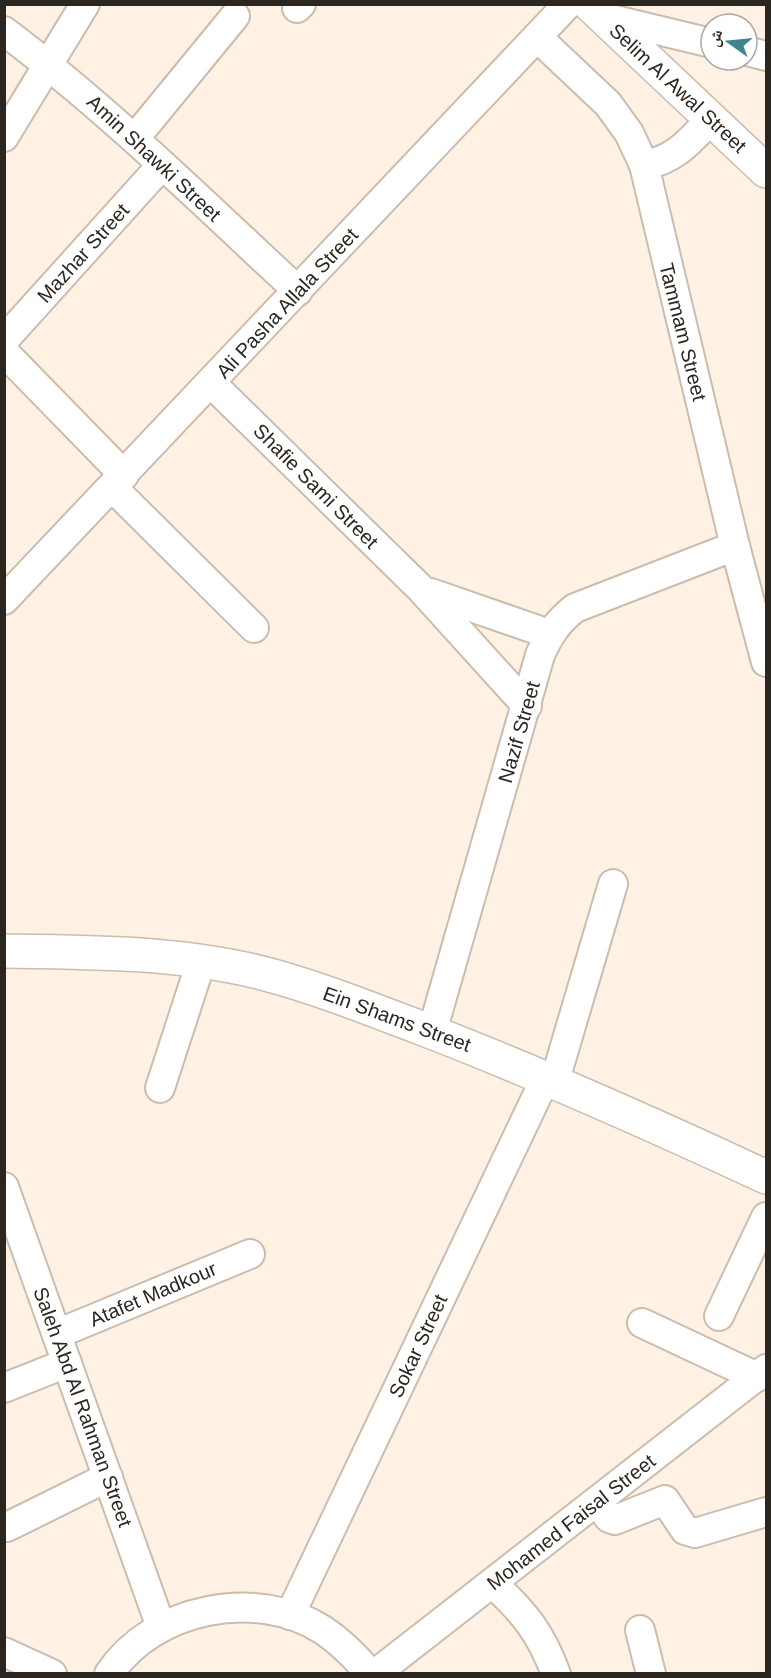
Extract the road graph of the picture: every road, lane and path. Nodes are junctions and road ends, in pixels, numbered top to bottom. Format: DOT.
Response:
graph roads {
  1 [pos="85,4"];
  2 [pos="568,4"];
  3 [pos="596,11"];
  4 [pos="235,16"];
  5 [pos="4,32"];
  6 [pos="537,37"];
  7 [pos="699,40"];
  8 [pos="48,64"];
  9 [pos="711,119"];
  10 [pos="4,137"];
  11 [pos="135,138"];
  12 [pos="162,165"];
  13 [pos="644,165"];
  14 [pos="766,171"];
  15 [pos="298,291"];
  16 [pos="4,340"];
  17 [pos="4,352"];
  18 [pos="212,383"];
  19 [pos="118,481"];
  20 [pos="735,546"];
  21 [pos="755,574"];
  22 [pos="421,589"];
  23 [pos="6,594"];
  24 [pos="254,628"];
  25 [pos="549,634"];
  26 [pos="766,662"];
  27 [pos="527,705"];
  28 [pos="613,884"];
  29 [pos="4,951"];
  30 [pos="201,962"];
  31 [pos="432,1032"];
  32 [pos="551,1079"];
  33 [pos="160,1088"];
  34 [pos="766,1177"];
  35 [pos="4,1187"];
  36 [pos="766,1217"];
  37 [pos="14,1246"];
  38 [pos="250,1254"];
  39 [pos="719,1316"];
  40 [pos="642,1323"];
  41 [pos="57,1334"];
  42 [pos="67,1363"];
  43 [pos="762,1373"];
  44 [pos="4,1388"];
  45 [pos="108,1477"];
  46 [pos="597,1502"];
  47 [pos="766,1512"];
  48 [pos="7,1527"];
  49 [pos="492,1582"];
  50 [pos="290,1615"];
  51 [pos="161,1627"];
  52 [pos="640,1630"];
  53 [pos="4,1652"];
  54 [pos="52,1674"];
  55 [pos="109,1674"];
  56 [pos="370,1674"];
  57 [pos="375,1674"];
  58 [pos="556,1674"];
  59 [pos="651,1674"];
  1 -- 8 [label="street"];
  2 -- 6 [label="street, Ali Pasha Allala Street"];
  3 -- 7 [label="street"];
  3 -- 9 [label="main road, Selim Al Awal Street"];
  4 -- 11 [label="street"];
  5 -- 8 [label="street, Amin Shawki Street"];
  6 -- 13 [label="street, Tammam Street"];
  6 -- 15 [label="street, Ali Pasha Allala Street"];
  8 -- 10 [label="street"];
  8 -- 11 [label="street, Amin Shawki Street"];
  9 -- 13 [label="street"];
  9 -- 14 [label="main road, Selim Al Awal Street"];
  11 -- 12 [label="street, Amin Shawki Street"];
  12 -- 15 [label="street, Amin Shawki Street"];
  12 -- 16 [label="street, Mazhar Street"];
  13 -- 20 [label="street, Tammam Street"];
  15 -- 18 [label="street, Ali Pasha Allala Street"];
  17 -- 19 [label="street"];
  18 -- 19 [label="street, Ali Pasha Allala Street"];
  18 -- 22 [label="street, Shafie Sami Street"];
  19 -- 23 [label="street, Ali Pasha Allala Street"];
  19 -- 24 [label="street"];
  20 -- 21 [label="street, Tammam Street"];
  20 -- 25 [label="street, Nazif Street"];
  21 -- 26 [label="street, Tammam Street"];
  22 -- 25 [label="street, Shafie Sami Street"];
  22 -- 27 [label="street, Shafie Sami Street"];
  25 -- 27 [label="street, Nazif Street"];
  27 -- 31 [label="street, Nazif Street"];
  28 -- 32 [label="street, Sokar Street"];
  29 -- 30 [label="main road, Ein Shams Street"];
  30 -- 31 [label="main road, Ein Shams Street"];
  30 -- 33 [label="street"];
  31 -- 32 [label="main road, Ein Shams Street"];
  32 -- 34 [label="main road, Ein Shams Street"];
  32 -- 50 [label="street, Sokar Street"];
  35 -- 37 [label="street, Saleh Abd Al Rahman Street"];
  36 -- 39 [label="street"];
  37 -- 41 [label="street, Saleh Abd Al Rahman Street"];
  38 -- 41 [label="street, Atafet Madkour"];
  40 -- 43 [label="street"];
  41 -- 42 [label="street, Saleh Abd Al Rahman Street"];
  42 -- 44 [label="street"];
  42 -- 45 [label="street, Saleh Abd Al Rahman Street"];
  43 -- 46 [label="street, Mohamed Faisal Street"];
  45 -- 48 [label="street"];
  45 -- 51 [label="street, Saleh Abd Al Rahman Street"];
  46 -- 47 [label="street"];
  46 -- 49 [label="street, Mohamed Faisal Street"];
  49 -- 57 [label="street, Mohamed Faisal Street"];
  49 -- 58 [label="street"];
  50 -- 51 [label="street"];
  50 -- 56 [label="street"];
  51 -- 55 [label="street"];
  52 -- 59 [label="street"];
  53 -- 54 [label="street"];
}
